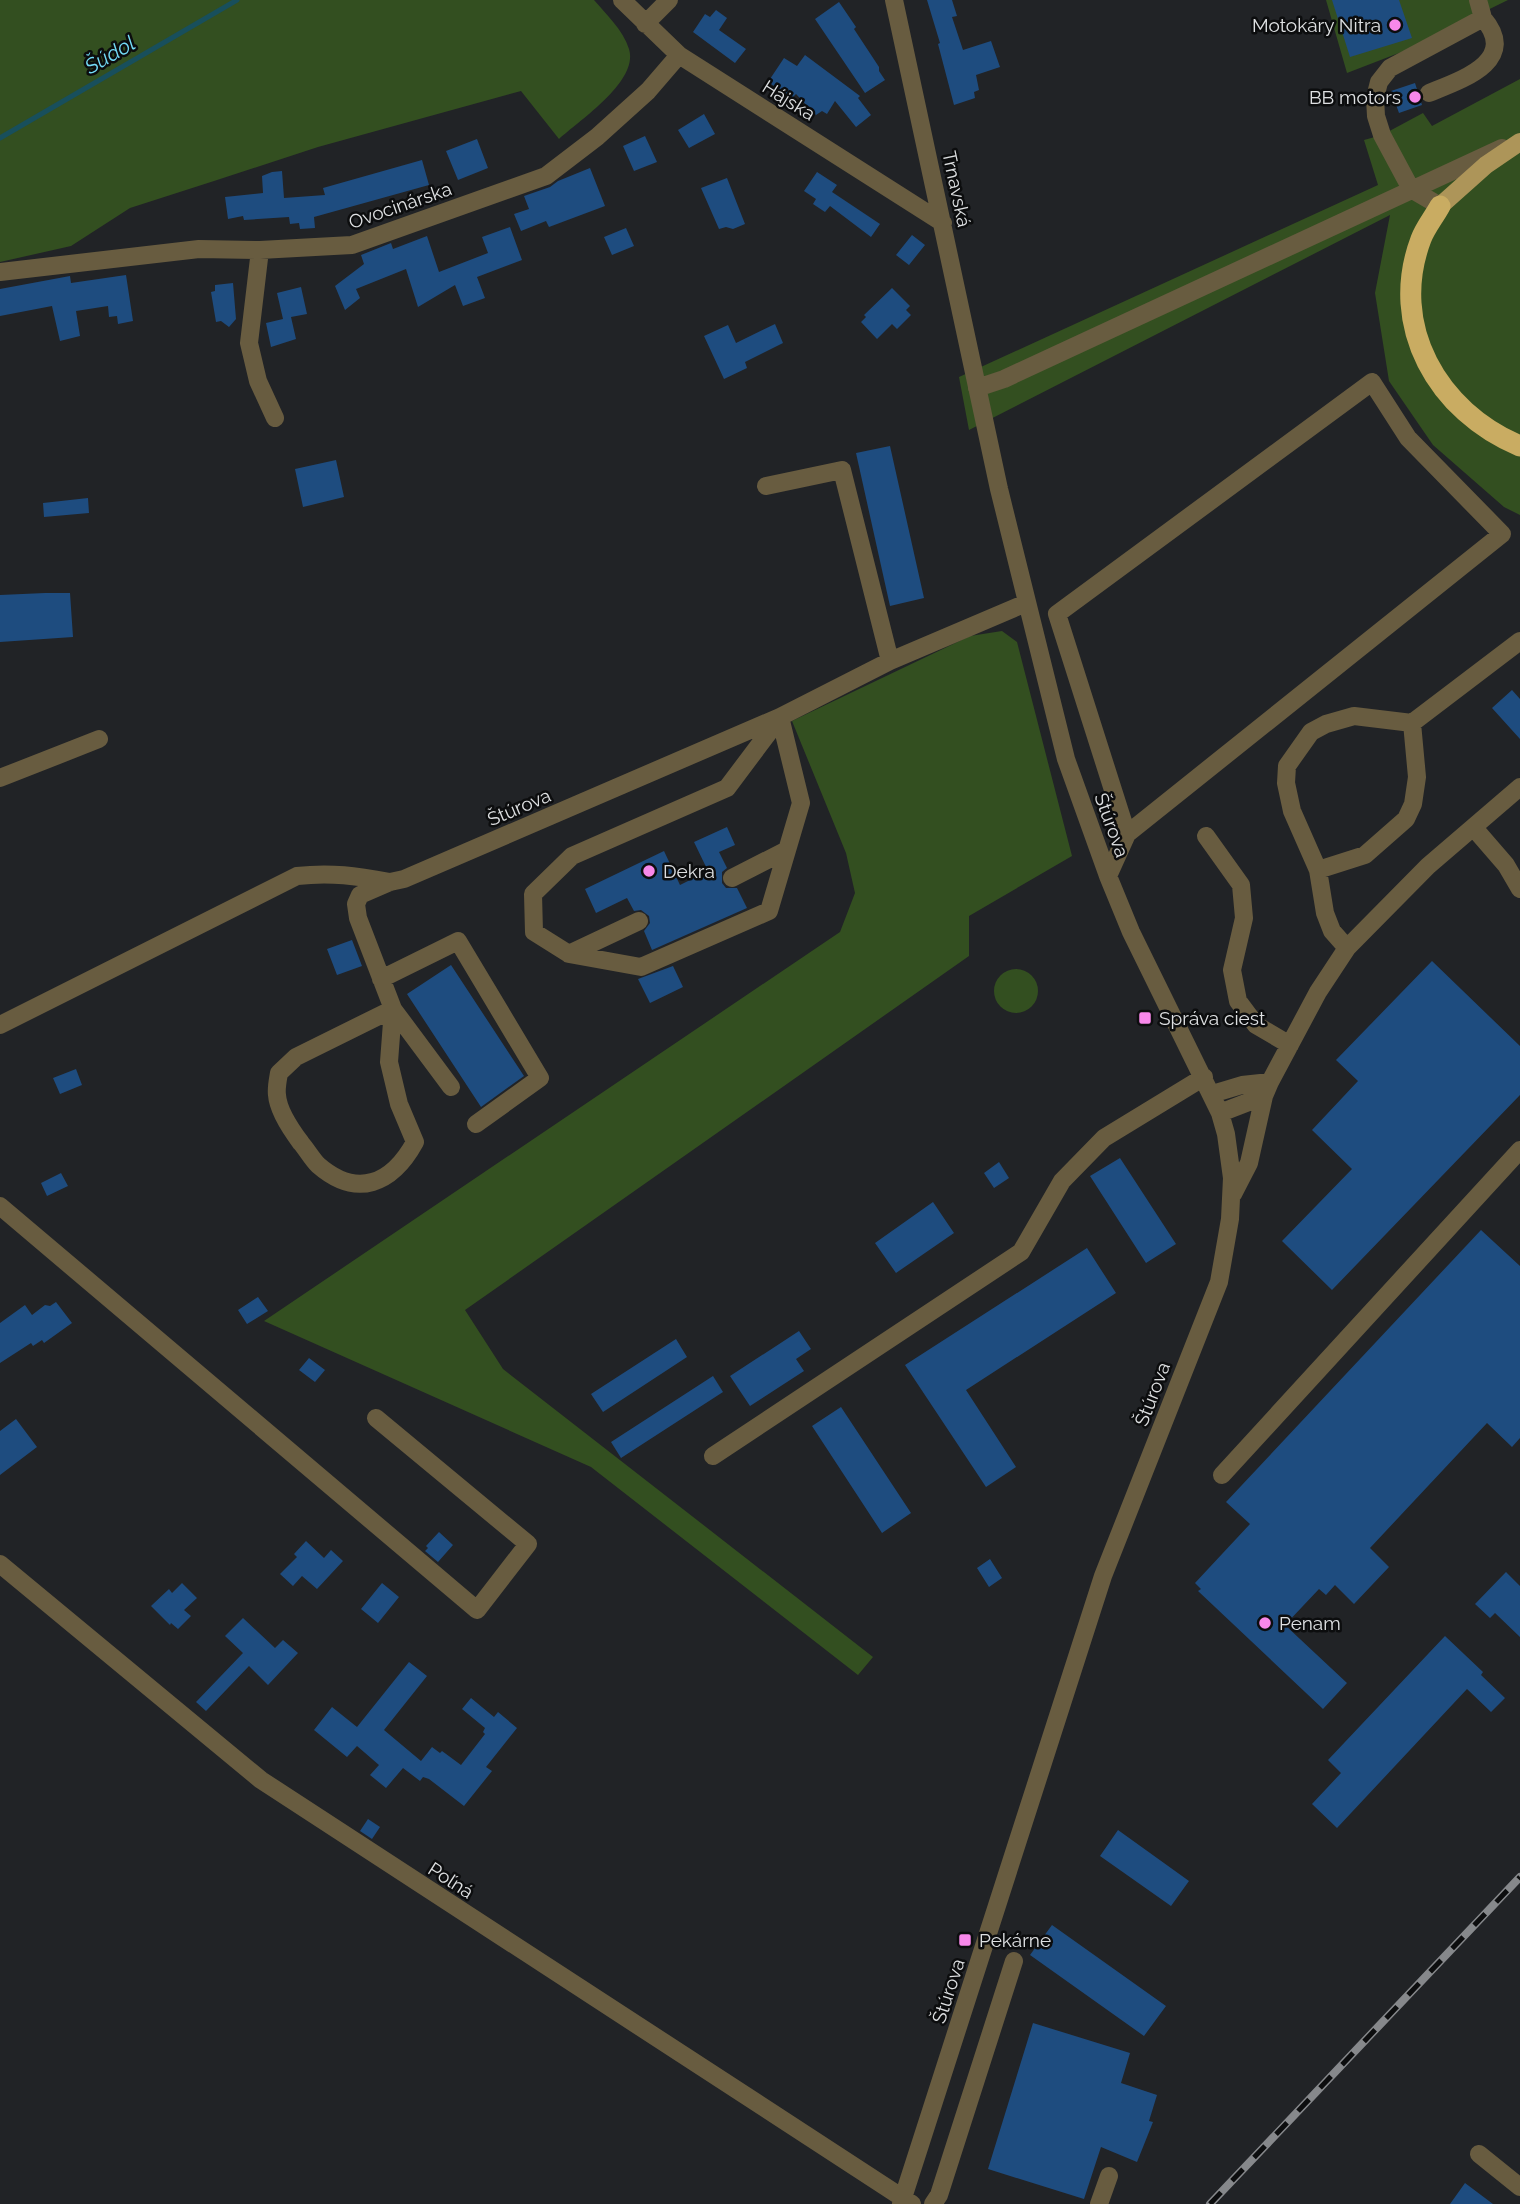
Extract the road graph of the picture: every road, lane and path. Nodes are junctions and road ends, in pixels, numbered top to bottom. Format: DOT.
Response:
graph roads {
  1 [pos="622,0"];
  2 [pos="669,0"];
  3 [pos="894,0"];
  4 [pos="1478,0"];
  5 [pos="1483,18"];
  6 [pos="645,24"];
  7 [pos="679,55"];
  8 [pos="1429,93"];
  9 [pos="1520,141"];
  10 [pos="1410,189"];
  11 [pos="1440,206"];
  12 [pos="943,223"];
  13 [pos="260,250"];
  14 [pos="0,272"];
  15 [pos="977,388"];
  16 [pos="275,418"];
  17 [pos="1520,430"];
  18 [pos="1520,446"];
  19 [pos="766,486"];
  20 [pos="1026,603"];
  21 [pos="1520,641"];
  22 [pos="890,661"];
  23 [pos="780,717"];
  24 [pos="1412,723"];
  25 [pos="99,738"];
  26 [pos="0,778"];
  27 [pos="1520,787"];
  28 [pos="1474,828"];
  29 [pos="1127,834"];
  30 [pos="1206,836"];
  31 [pos="787,850"];
  32 [pos="1318,870"];
  33 [pos="1108,876"];
  34 [pos="732,878"];
  35 [pos="390,881"];
  36 [pos="1520,889"];
  37 [pos="639,921"];
  38 [pos="1347,948"];
  39 [pos="569,954"];
  40 [pos="381,979"];
  41 [pos="393,1009"];
  42 [pos="0,1025"];
  43 [pos="1290,1045"];
  44 [pos="1204,1077"];
  45 [pos="451,1087"];
  46 [pos="1267,1089"];
  47 [pos="1212,1094"];
  48 [pos="1220,1113"];
  49 [pos="476,1124"];
  50 [pos="1520,1150"];
  51 [pos="1231,1197"];
  52 [pos="0,1206"];
  53 [pos="376,1418"];
  54 [pos="713,1456"];
  55 [pos="1222,1475"];
  56 [pos="0,1564"];
  57 [pos="1014,1961"];
  58 [pos="1479,2154"];
  59 [pos="1109,2176"];
  60 [pos="1520,2187"];
  61 [pos="905,2202"];
  62 [pos="933,2204"];
  63 [pos="1099,2204"];
  1 -- 6 [label="street, Hájska"];
  2 -- 6 [label="street"];
  3 -- 12 [label="street, Trnavská"];
  4 -- 5 [label="street"];
  5 -- 8 [label="street"];
  5 -- 10 [label="street"];
  6 -- 7 [label="street, Hájska"];
  7 -- 12 [label="street, Hájska"];
  7 -- 13 [label="street, Ovocinárska"];
  9 -- 10 [label="street"];
  9 -- 11 [label="main road"];
  10 -- 11 [label="street"];
  10 -- 15 [label="street"];
  11 -- 17 [label="highway"];
  11 -- 18 [label="highway"];
  12 -- 15 [label="street, Trnavská"];
  13 -- 14 [label="street, Ovocinárska"];
  13 -- 16 [label="street"];
  15 -- 20 [label="street, Štúrova"];
  19 -- 22 [label="street"];
  20 -- 22 [label="street, Štúrova"];
  20 -- 33 [label="street, Štúrova"];
  21 -- 24 [label="street"];
  22 -- 23 [label="street, Štúrova"];
  23 -- 31 [label="street"];
  23 -- 35 [label="street, Štúrova"];
  23 -- 39 [label="street, Štúrova"];
  24 -- 32 [label="street"];
  24 -- 32 [label="street"];
  25 -- 26 [label="street"];
  27 -- 28 [label="street"];
  28 -- 36 [label="street"];
  28 -- 38 [label="street"];
  29 -- 29 [label="street"];
  29 -- 33 [label="street"];
  30 -- 43 [label="street"];
  31 -- 34 [label="street"];
  31 -- 39 [label="street"];
  32 -- 38 [label="street"];
  33 -- 44 [label="street, Štúrova"];
  35 -- 40 [label="street, Štúrova"];
  35 -- 42 [label="street"];
  37 -- 39 [label="street"];
  38 -- 43 [label="street"];
  40 -- 41 [label="street"];
  40 -- 49 [label="street"];
  41 -- 41 [label="street"];
  41 -- 45 [label="street"];
  43 -- 46 [label="street"];
  44 -- 47 [label="street, Štúrova"];
  44 -- 54 [label="street"];
  46 -- 47 [label="street"];
  46 -- 48 [label="street"];
  46 -- 51 [label="street"];
  47 -- 48 [label="street, Štúrova"];
  48 -- 51 [label="street, Štúrova"];
  50 -- 55 [label="street"];
  51 -- 61 [label="street, Štúrova"];
  52 -- 53 [label="street"];
  56 -- 61 [label="street, Poľná"];
  57 -- 62 [label="street"];
  58 -- 60 [label="street"];
  59 -- 63 [label="street"];
}
